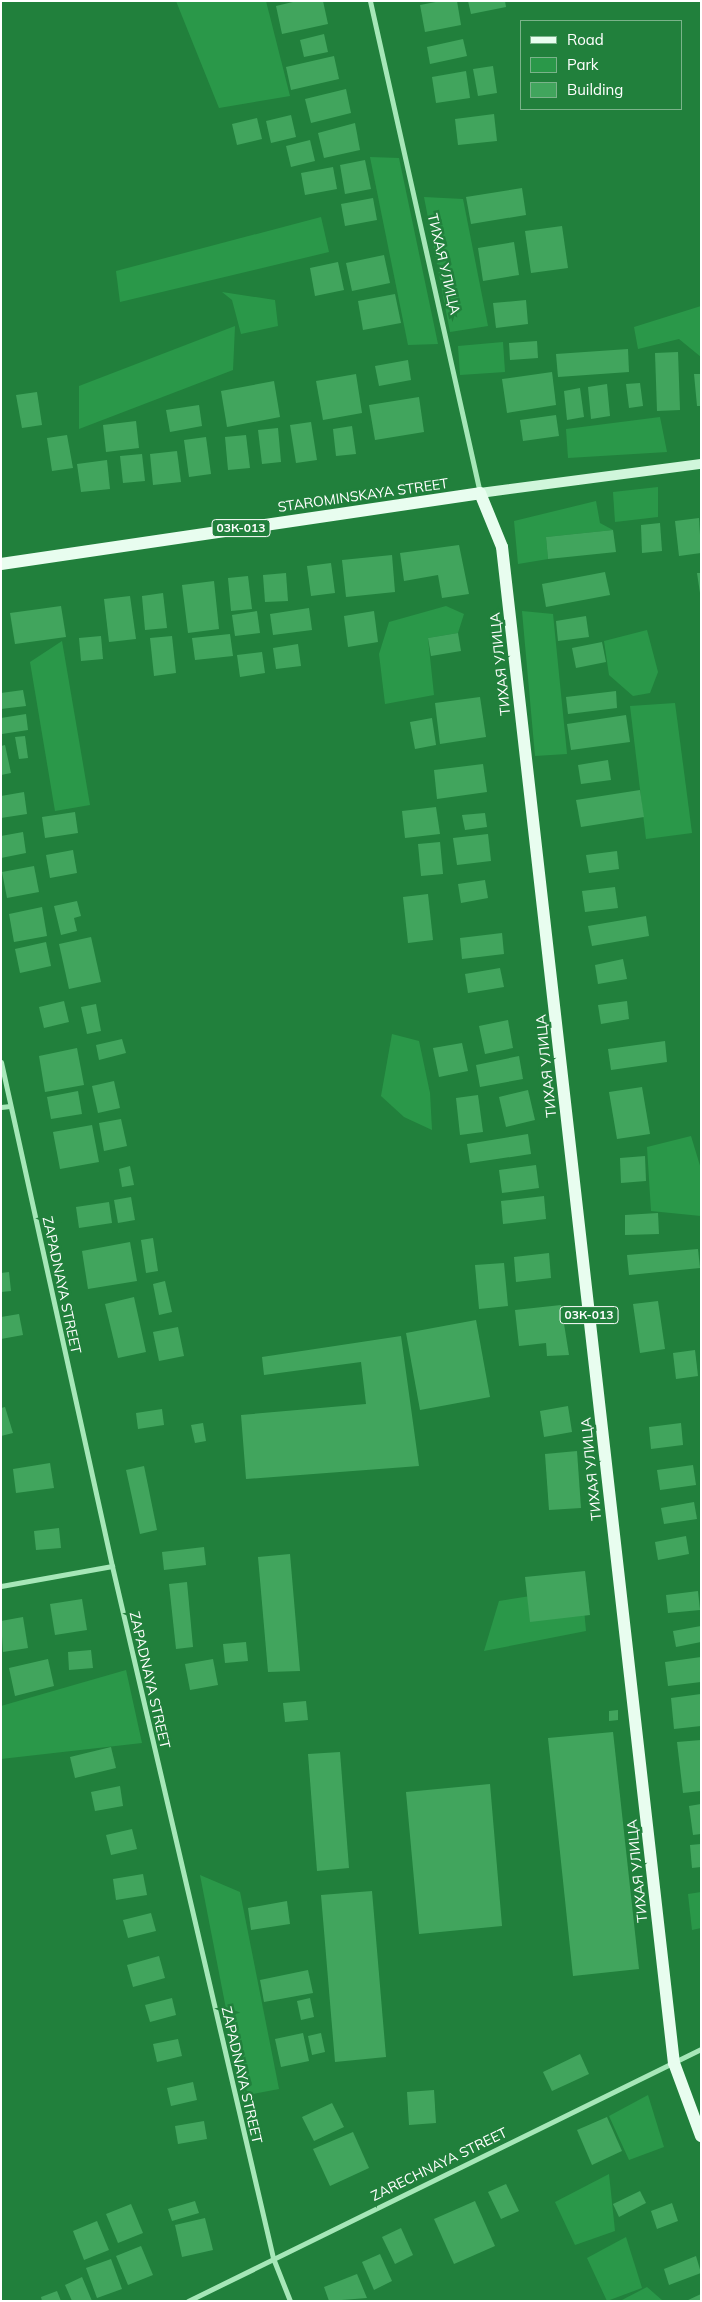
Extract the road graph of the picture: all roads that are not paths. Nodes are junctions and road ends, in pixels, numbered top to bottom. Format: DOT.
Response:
graph roads {
  1 [pos="370,1"];
  2 [pos="701,464"];
  3 [pos="480,492"];
  4 [pos="1,564"];
  5 [pos="1,1062"];
  6 [pos="10,1106"];
  7 [pos="1,1107"];
  8 [pos="112,1566"];
  9 [pos="1,1586"];
  10 [pos="701,2049"];
  11 [pos="674,2063"];
  12 [pos="701,2136"];
  13 [pos="272,2258"];
  14 [pos="188,2301"];
  15 [pos="290,2301"];
  1 -- 3 [label="street, ТИХАЯ УЛИЦА"];
  2 -- 3 [label="street, STAROMINSKAYA STREET"];
  3 -- 4 [label="main road, STAROMINSKAYA STREET / 03К-013"];
  3 -- 11 [label="main road, ТИХАЯ УЛИЦА / 03К-013"];
  5 -- 6 [label="street, ZAPADNAYA STREET"];
  6 -- 7 [label="street"];
  6 -- 8 [label="street, ZAPADNAYA STREET"];
  8 -- 9 [label="street"];
  8 -- 13 [label="street, ZAPADNAYA STREET"];
  10 -- 11 [label="street, ZARECHNAYA STREET"];
  11 -- 12 [label="main road, ТИХАЯ УЛИЦА / 03К-013"];
  11 -- 13 [label="street, ZARECHNAYA STREET"];
  13 -- 14 [label="street, ZARECHNAYA STREET"];
  13 -- 15 [label="street, ZAPADNAYA STREET"];
}
